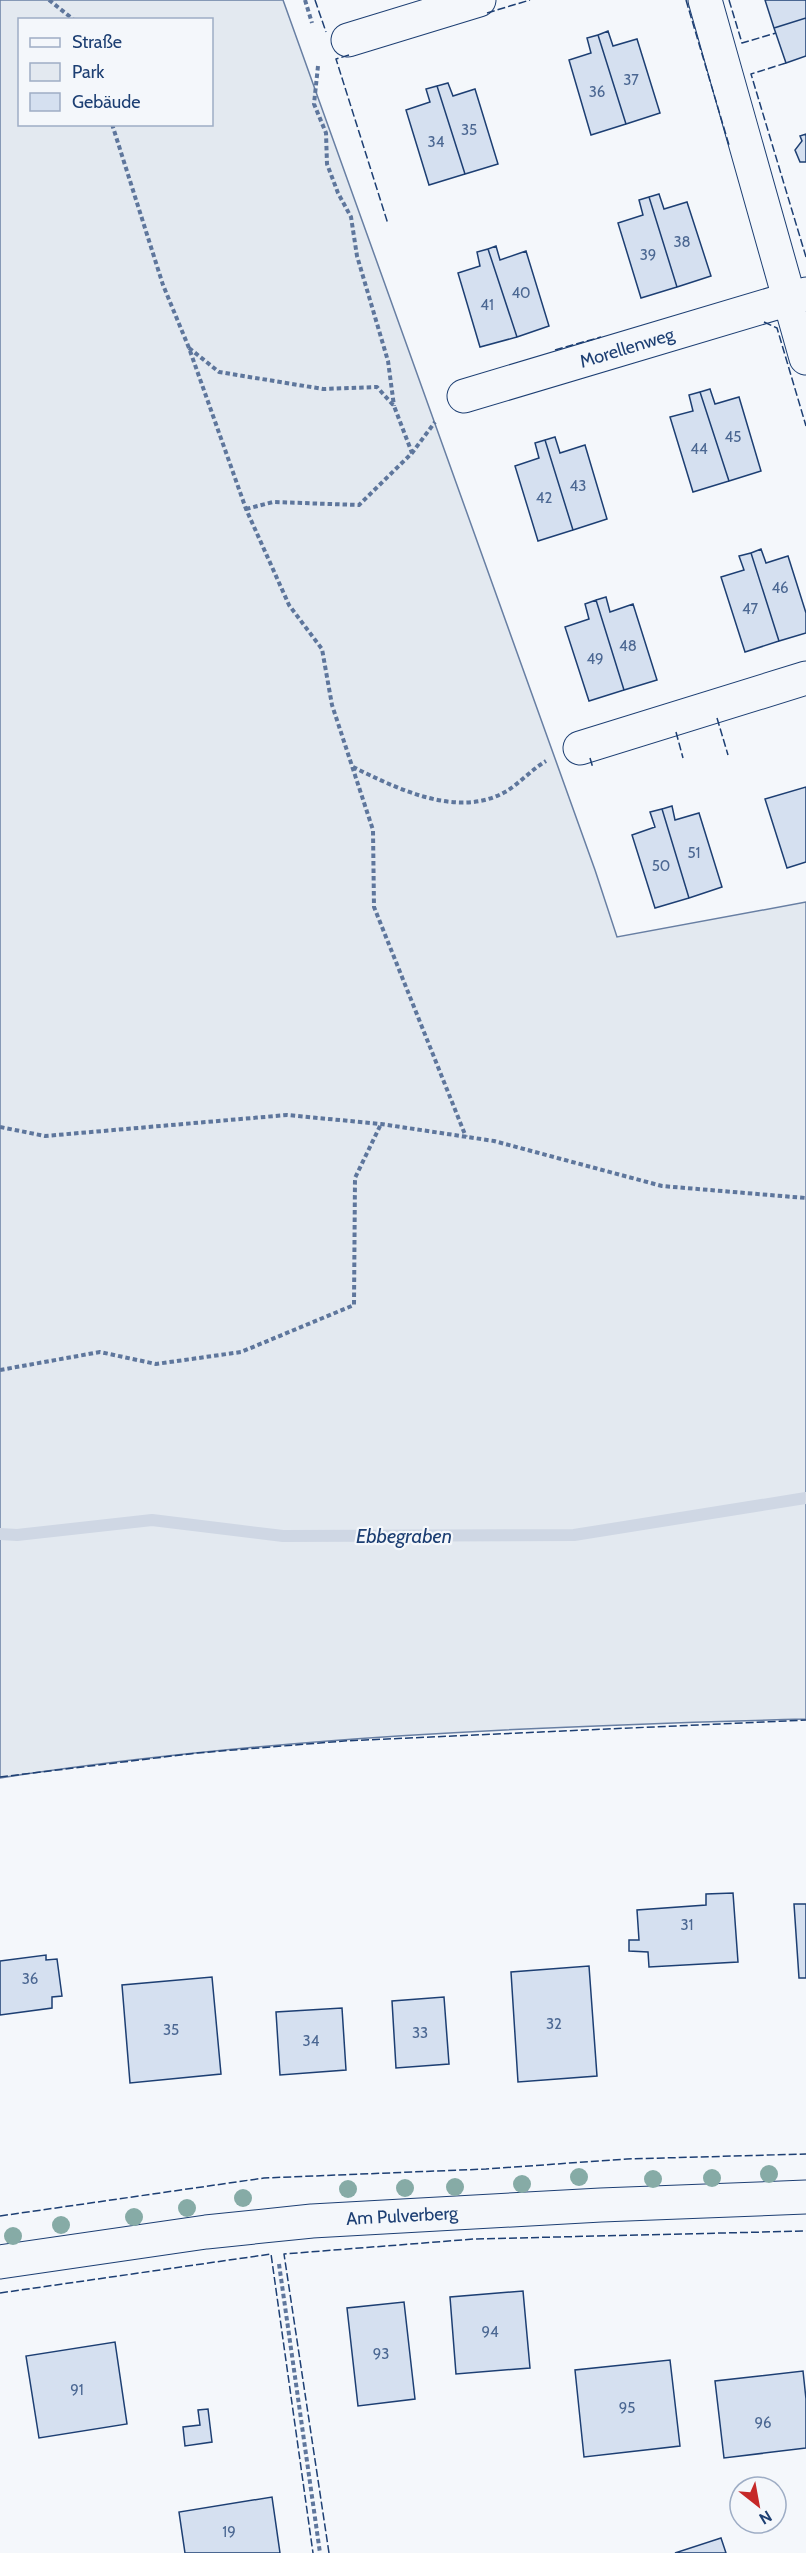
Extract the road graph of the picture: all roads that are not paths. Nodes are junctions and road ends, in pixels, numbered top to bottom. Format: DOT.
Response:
graph roads {
  1 [pos="479,0"];
  2 [pos="705,0"];
  3 [pos="348,40"];
  4 [pos="798,297"];
  5 [pos="806,358"];
  6 [pos="464,396"];
  7 [pos="806,678"];
  8 [pos="580,748"];
  9 [pos="806,2197"];
  10 [pos="0,2262"];
  1 -- 3 [label="street"];
  2 -- 4 [label="street"];
  4 -- 5 [label="street"];
  4 -- 6 [label="street, Morellenweg"];
  7 -- 8 [label="street"];
  9 -- 10 [label="street, Am Pulverberg"];
}
